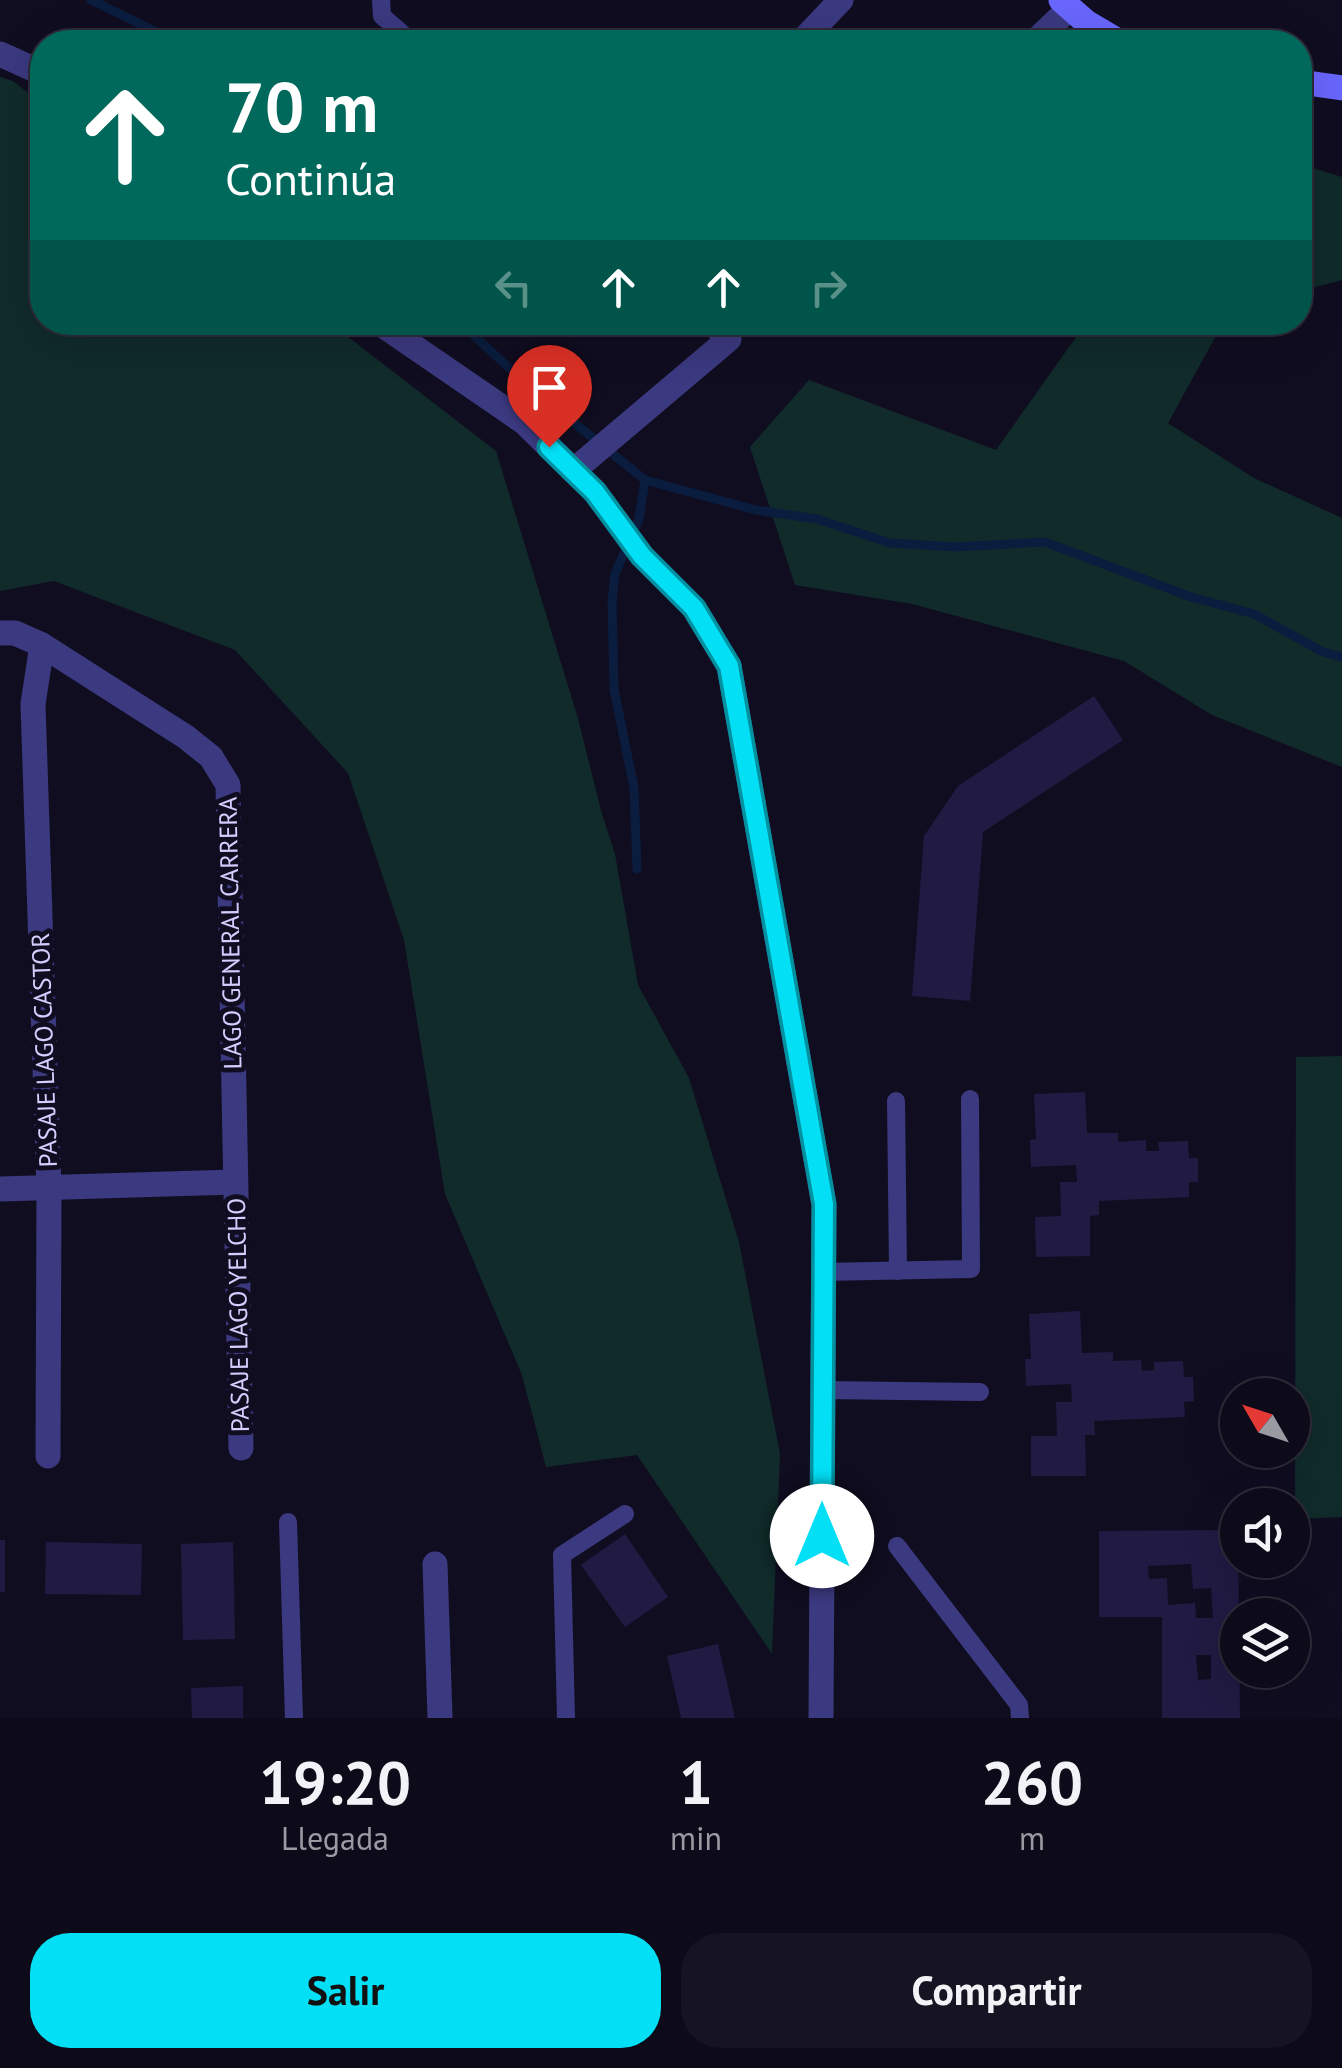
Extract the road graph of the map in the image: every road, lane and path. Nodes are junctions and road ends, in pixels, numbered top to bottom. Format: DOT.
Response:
graph roads {
  1 [pos="381,0"];
  2 [pos="841,0"];
  3 [pos="1069,3"];
  4 [pos="398,30"];
  5 [pos="812,30"];
  6 [pos="1045,30"];
  7 [pos="1104,30"];
  8 [pos="0,54"];
  9 [pos="30,68"];
  10 [pos="1312,84"];
  11 [pos="1342,88"];
  12 [pos="397,335"];
  13 [pos="725,335"];
  14 [pos="573,471"];
  15 [pos="0,633"];
  16 [pos="42,645"];
  17 [pos="970,1099"];
  18 [pos="896,1101"];
  19 [pos="234,1182"];
  20 [pos="0,1189"];
  21 [pos="49,1190"];
  22 [pos="898,1271"];
  23 [pos="824,1272"];
  24 [pos="823,1390"];
  25 [pos="980,1392"];
  26 [pos="241,1448"];
  27 [pos="48,1456"];
  28 [pos="625,1514"];
  29 [pos="288,1522"];
  30 [pos="897,1546"];
  31 [pos="434,1564"];
  32 [pos="294,1718"];
  33 [pos="440,1718"];
  34 [pos="566,1718"];
  35 [pos="821,1718"];
  36 [pos="1020,1718"];
  1 -- 4 [label="lane"];
  2 -- 5 [label="street"];
  3 -- 6 [label="street"];
  3 -- 7 [label="street"];
  8 -- 9 [label="street"];
  10 -- 11 [label="street"];
  12 -- 14 [label="street"];
  13 -- 14 [label="street"];
  14 -- 23 [label="street"];
  15 -- 16 [label="street, LAGO GENERAL CARRERA"];
  16 -- 19 [label="street, LAGO GENERAL CARRERA"];
  16 -- 21 [label="street, PASAJE LAGO CASTOR"];
  17 -- 22 [label="lane"];
  18 -- 22 [label="lane"];
  19 -- 21 [label="street"];
  19 -- 26 [label="street, PASAJE LAGO YELCHO"];
  20 -- 21 [label="street"];
  21 -- 27 [label="street, PASAJE LAGO CASTOR"];
  22 -- 23 [label="lane"];
  23 -- 24 [label="street"];
  24 -- 25 [label="lane"];
  24 -- 35 [label="street"];
  28 -- 34 [label="lane"];
  29 -- 32 [label="lane"];
  30 -- 36 [label="lane"];
  31 -- 33 [label="street"];
}
